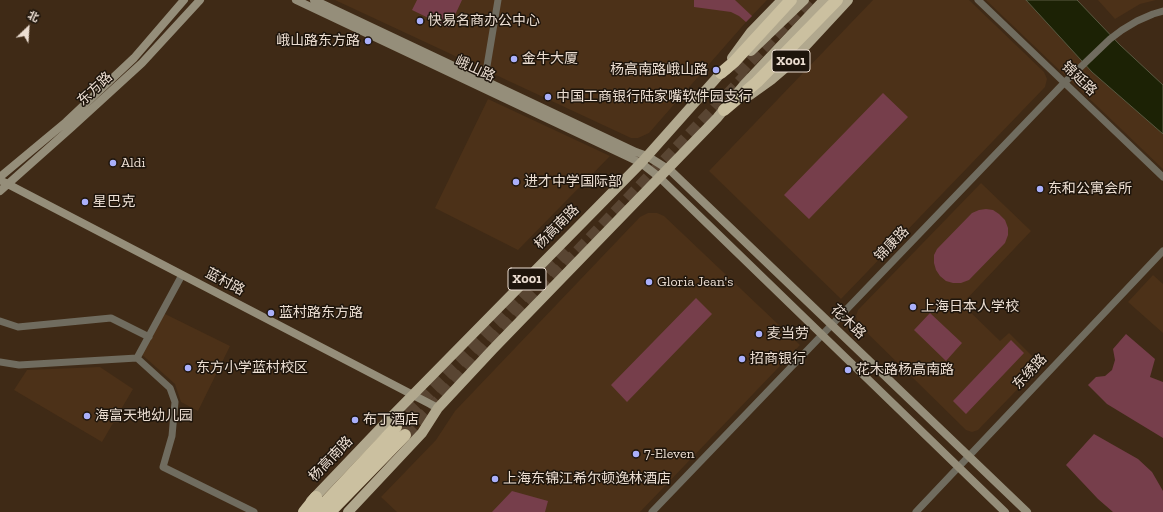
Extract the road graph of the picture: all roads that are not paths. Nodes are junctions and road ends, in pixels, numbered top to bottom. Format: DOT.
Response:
graph roads {
  1 [pos="184,0"];
  2 [pos="200,0"];
  3 [pos="296,0"];
  4 [pos="314,0"];
  5 [pos="498,0"];
  6 [pos="782,0"];
  7 [pos="791,0"];
  8 [pos="804,0"];
  9 [pos="824,0"];
  10 [pos="837,0"];
  11 [pos="848,0"];
  12 [pos="978,0"];
  13 [pos="1163,12"];
  14 [pos="722,73"];
  15 [pos="481,83"];
  16 [pos="1064,83"];
  17 [pos="724,110"];
  18 [pos="644,159"];
  19 [pos="668,169"];
  20 [pos="1163,176"];
  21 [pos="660,177"];
  22 [pos="0,178"];
  23 [pos="8,184"];
  24 [pos="0,190"];
  25 [pos="1163,251"];
  26 [pos="182,275"];
  27 [pos="0,321"];
  28 [pos="832,324"];
  29 [pos="822,334"];
  30 [pos="149,337"];
  31 [pos="137,358"];
  32 [pos="0,362"];
  33 [pos="413,395"];
  34 [pos="438,408"];
  35 [pos="969,456"];
  36 [pos="959,468"];
  37 [pos="316,497"];
  38 [pos="254,512"];
  39 [pos="300,512"];
  40 [pos="304,512"];
  41 [pos="316,512"];
  42 [pos="330,512"];
  43 [pos="348,512"];
  44 [pos="652,512"];
  45 [pos="916,512"];
  46 [pos="1005,512"];
  47 [pos="1027,512"];
  1 -- 22 [label="main road, 东方路"];
  2 -- 23 [label="main road, 东方路"];
  3 -- 15 [label="main road, 峨山路"];
  4 -- 15 [label="main road, 峨山路"];
  5 -- 15 [label="street"];
  6 -- 14 [label="main road, X001"];
  7 -- 14 [label="highway"];
  8 -- 14 [label="main road, 杨高南路 / X001"];
  9 -- 17 [label="main road, X001"];
  10 -- 17 [label="highway"];
  11 -- 17 [label="main road, X001"];
  12 -- 16 [label="street, 锦延路"];
  13 -- 16 [label="street, 锦康路"];
  14 -- 18 [label="main road, 杨高南路 / X001"];
  15 -- 18 [label="main road, 峨山路"];
  16 -- 20 [label="street, 锦延路"];
  16 -- 28 [label="street, 锦康路"];
  17 -- 19 [label="main road, X001"];
  18 -- 19 [label="main road, 花木路"];
  18 -- 21 [label="main road, 花木路"];
  18 -- 33 [label="main road, 杨高南路 / X001"];
  19 -- 21 [label="main road, X001"];
  19 -- 28 [label="main road, 花木路"];
  21 -- 29 [label="main road, 花木路"];
  21 -- 34 [label="main road, X001"];
  22 -- 23 [label="main road, 蓝村路"];
  23 -- 24 [label="main road, 东方路"];
  23 -- 26 [label="main road, 蓝村路"];
  25 -- 35 [label="street, 东绣路"];
  26 -- 30 [label="street"];
  26 -- 33 [label="main road, 蓝村路"];
  27 -- 30 [label="street"];
  28 -- 29 [label="street, 锦康路"];
  28 -- 35 [label="main road, 花木路"];
  29 -- 36 [label="main road, 花木路"];
  29 -- 44 [label="street, 锦康路"];
  30 -- 31 [label="street"];
  31 -- 32 [label="street"];
  31 -- 38 [label="street"];
  33 -- 34 [label="main road, 蓝村路"];
  33 -- 37 [label="main road, 杨高南路 / X001"];
  34 -- 43 [label="main road, X001"];
  35 -- 36 [label="street, 东绣路"];
  35 -- 47 [label="main road, 花木路"];
  36 -- 45 [label="street, 东绣路"];
  36 -- 46 [label="main road, 花木路"];
  37 -- 39 [label="main road, 杨高南路 / X001"];
  37 -- 40 [label="highway"];
  41 -- 42 [label="highway, 杨高南路"];
}
